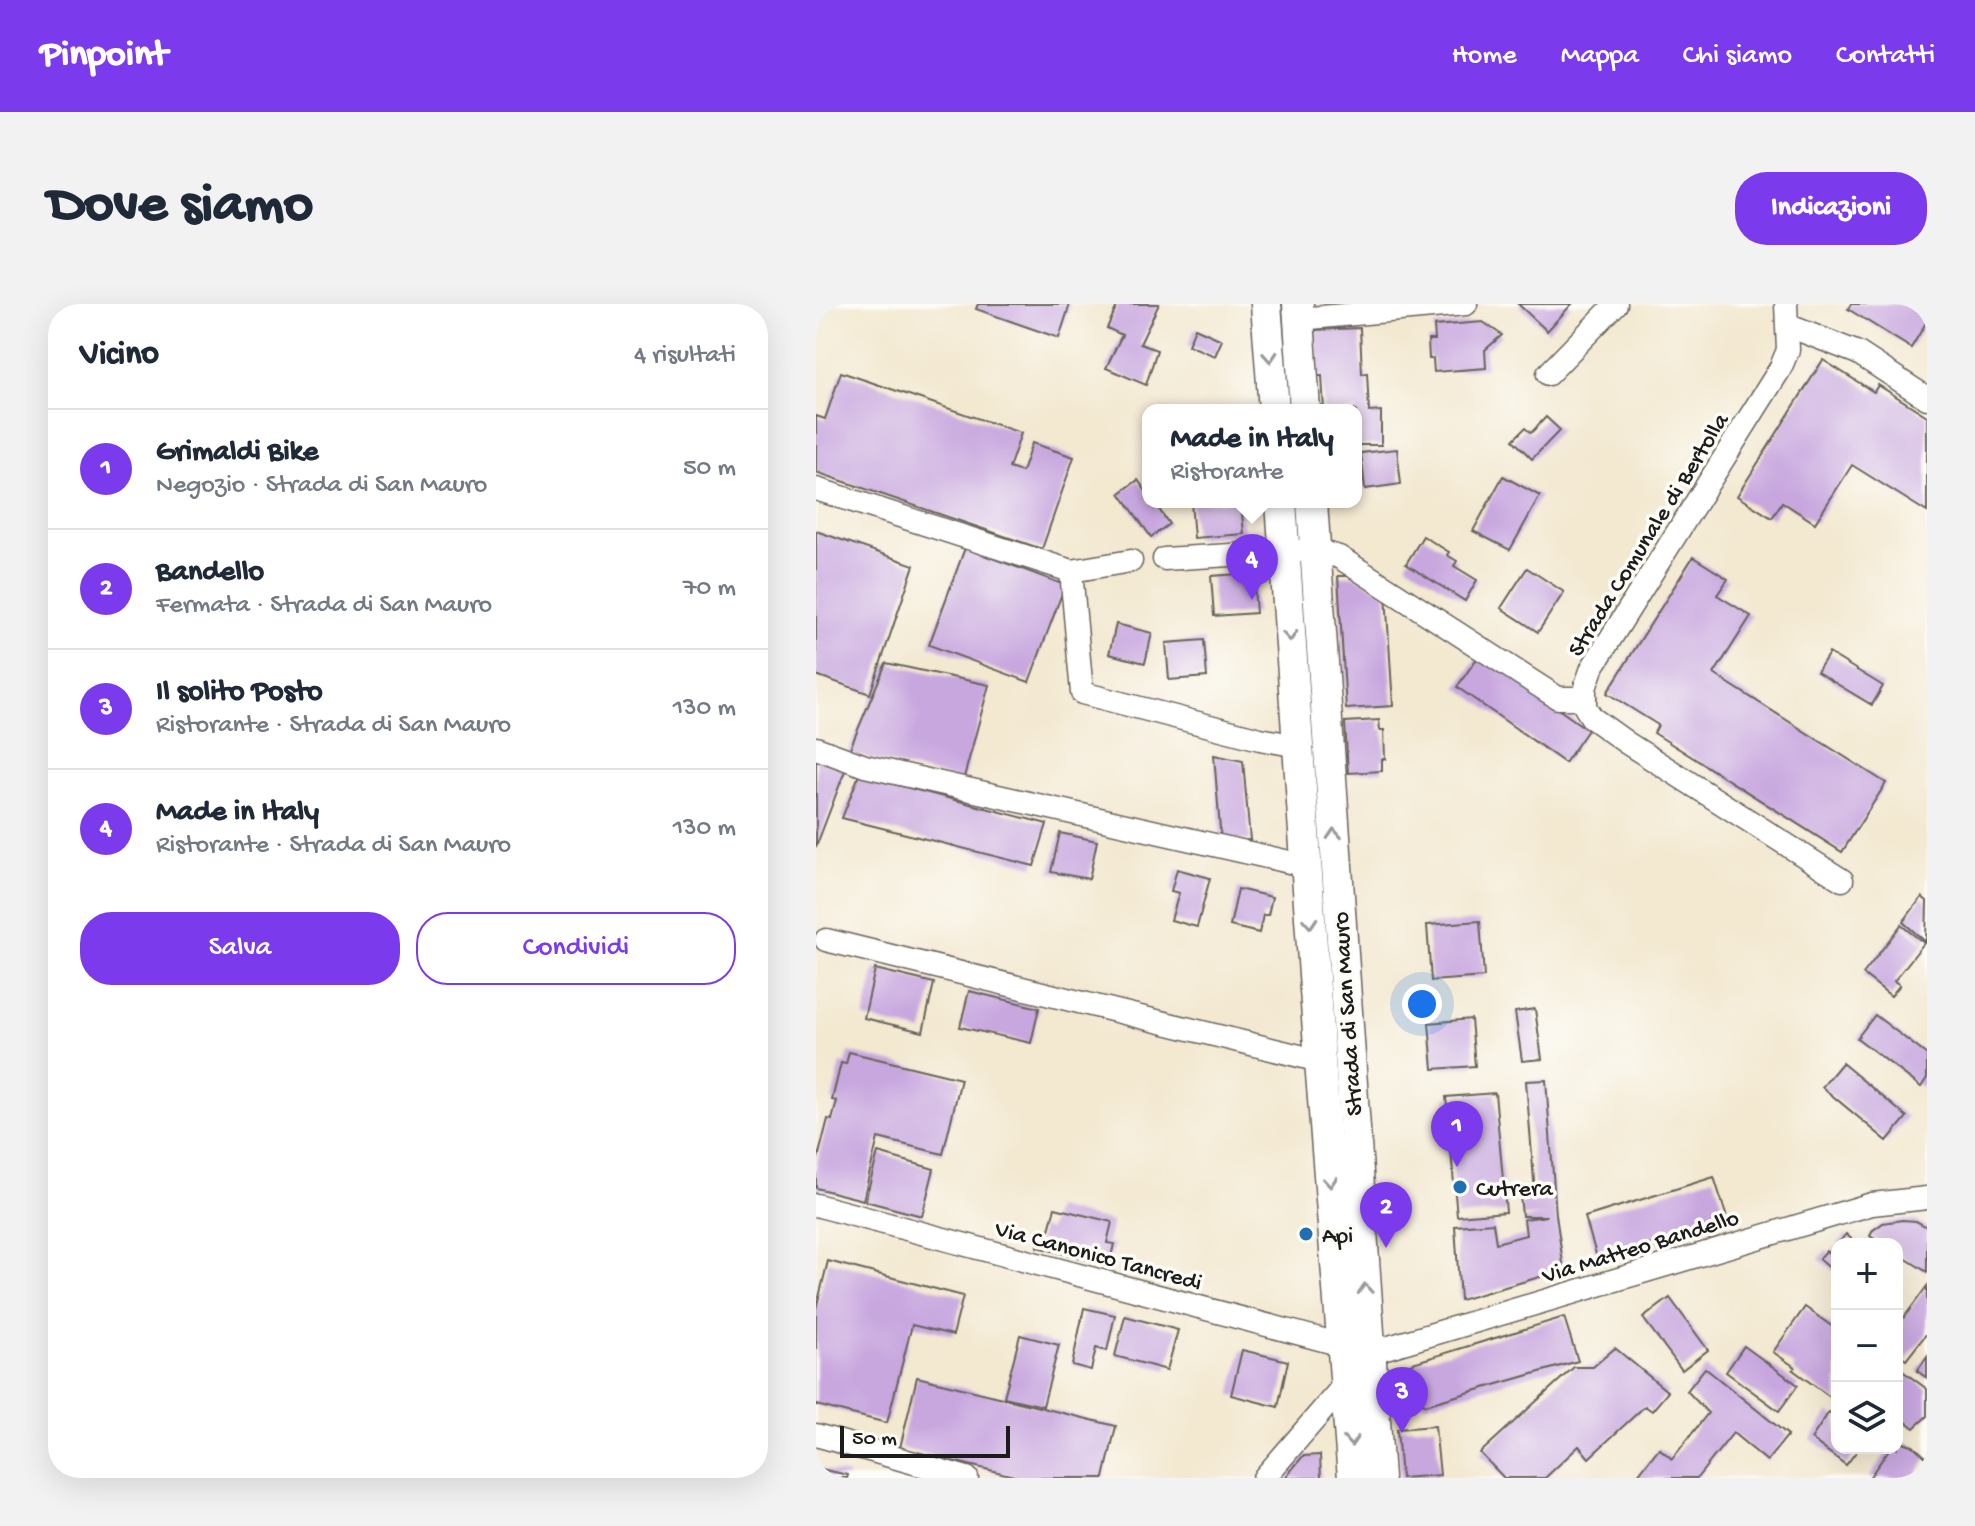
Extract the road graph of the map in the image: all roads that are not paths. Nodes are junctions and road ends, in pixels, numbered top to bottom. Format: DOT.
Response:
graph roads {
  1 [pos="1266,304"];
  2 [pos="1466,304"];
  3 [pos="1616,304"];
  4 [pos="1299,312"];
  5 [pos="1787,315"];
  6 [pos="1548,374"];
  7 [pos="1927,398"];
  8 [pos="1274,404"];
  9 [pos="1305,404"];
  10 [pos="816,489"];
  11 [pos="1281,508"];
  12 [pos="1312,508"];
  13 [pos="1315,550"];
  14 [pos="1284,553"];
  15 [pos="1164,559"];
  16 [pos="1131,561"];
  17 [pos="1071,571"];
  18 [pos="1585,698"];
  19 [pos="1298,746"];
  20 [pos="816,748"];
  21 [pos="1307,866"];
  22 [pos="1842,880"];
  23 [pos="826,940"];
  24 [pos="1320,1061"];
  25 [pos="1927,1198"];
  26 [pos="816,1205"];
  27 [pos="1356,1348"];
  28 [pos="1346,1383"];
  29 [pos="816,1435"];
  30 [pos="967,1478"];
  31 [pos="1264,1478"];
  32 [pos="1353,1478"];
  33 [pos="1379,1478"];
  1 -- 8 [label="main road, one-way"];
  2 -- 4 [label="street"];
  3 -- 6 [label="street"];
  4 -- 9 [label="main road"];
  5 -- 7 [label="street, Strada Comunale di Bertolla"];
  5 -- 18 [label="street, Strada Comunale di Bertolla"];
  10 -- 17 [label="street"];
  11 -- 14 [label="main road, Strada di San Mauro"];
  12 -- 13 [label="main road, Strada di San Mauro"];
  13 -- 14 [label="street"];
  13 -- 18 [label="street"];
  27 -- 13 [label="main road, Strada di San Mauro, one-way"];
  14 -- 15 [label="street"];
  14 -- 19 [label="main road, Strada di San Mauro, one-way"];
  16 -- 17 [label="street"];
  17 -- 19 [label="street"];
  18 -- 22 [label="street"];
  19 -- 21 [label="main road, Strada di San Mauro"];
  20 -- 21 [label="street"];
  21 -- 24 [label="main road, Strada di San Mauro, one-way"];
  23 -- 24 [label="street, Strada di San Mauro"];
  24 -- 27 [label="main road, Strada di San Mauro, one-way"];
  25 -- 27 [label="street, Via Matteo Bandello"];
  26 -- 27 [label="street, Via Canonico Tancredi"];
  27 -- 28 [label="main road, Strada di San Mauro"];
  27 -- 33 [label="main road, Strada di San Mauro"];
  28 -- 31 [label="street"];
  28 -- 32 [label="main road, Strada di San Mauro, one-way"];
  29 -- 30 [label="street"];
}
